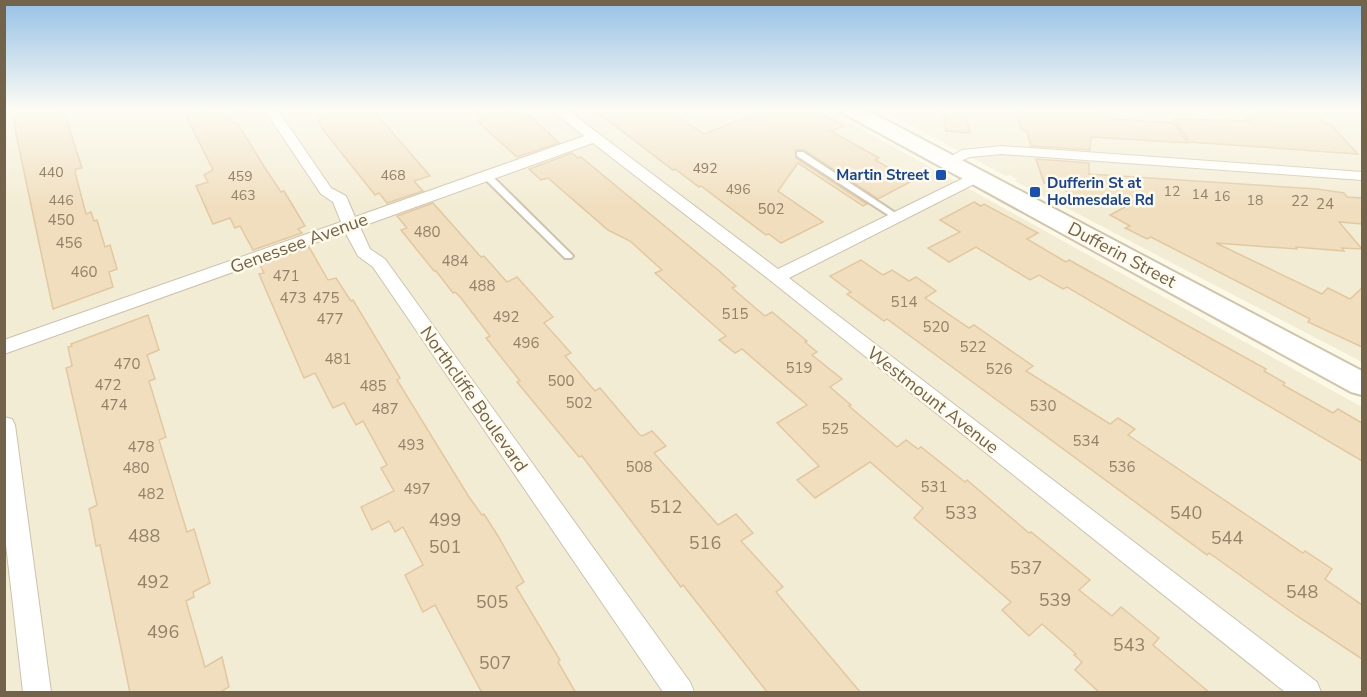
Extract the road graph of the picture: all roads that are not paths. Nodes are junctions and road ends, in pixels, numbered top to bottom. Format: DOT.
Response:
graph roads {
  1 [pos="292,142"];
  2 [pos="583,142"];
  3 [pos="598,142"];
  4 [pos="909,142"];
  5 [pos="800,154"];
  6 [pos="948,162"];
  7 [pos="487,176"];
  8 [pos="1362,176"];
  9 [pos="977,177"];
  10 [pos="899,218"];
  11 [pos="352,225"];
  12 [pos="568,256"];
  13 [pos="777,277"];
  14 [pos="4,347"];
  15 [pos="1362,384"];
  16 [pos="4,425"];
  17 [pos="37,693"];
  18 [pos="680,693"];
  19 [pos="1307,693"];
  1 -- 11 [label="street, Northcliffe Boulevard"];
  2 -- 7 [label="street, Genessee Avenue"];
  3 -- 13 [label="street, Westmount Avenue"];
  4 -- 6 [label="main road, Dufferin Street"];
  5 -- 10 [label="lane"];
  6 -- 8 [label="street"];
  6 -- 9 [label="main road, Dufferin Street"];
  7 -- 11 [label="street, Genessee Avenue"];
  7 -- 12 [label="lane"];
  9 -- 10 [label="street"];
  9 -- 15 [label="main road, Dufferin Street"];
  10 -- 13 [label="street"];
  11 -- 14 [label="street, Genessee Avenue"];
  11 -- 18 [label="street, Northcliffe Boulevard"];
  13 -- 19 [label="street, Westmount Avenue"];
  16 -- 17 [label="street"];
}
